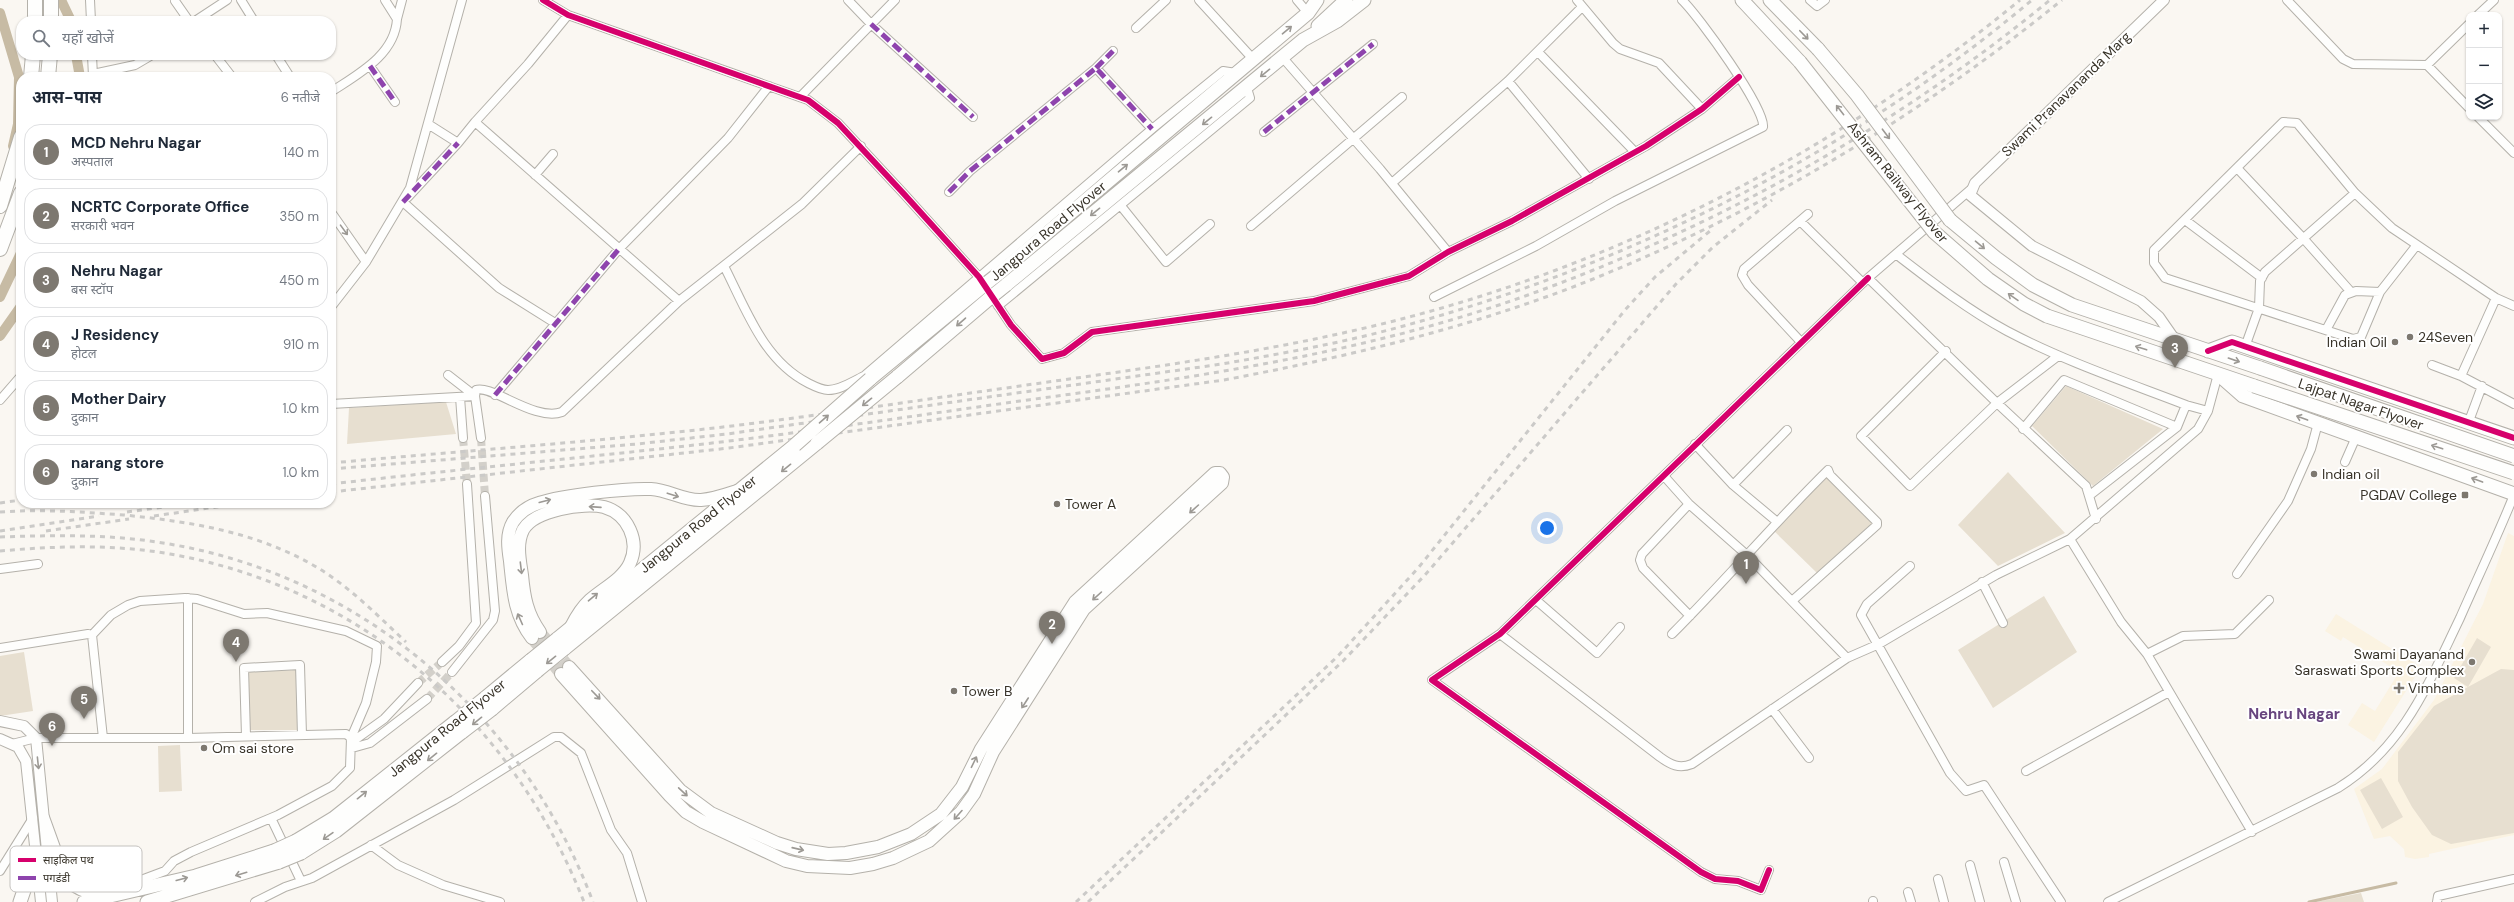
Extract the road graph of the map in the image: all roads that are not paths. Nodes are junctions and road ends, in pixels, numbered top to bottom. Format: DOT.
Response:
graph roads {
  1 [pos="35,0"];
  2 [pos="51,0"];
  3 [pos="90,0"];
  4 [pos="227,0"];
  5 [pos="241,0"];
  6 [pos="385,0"];
  7 [pos="402,0"];
  8 [pos="462,0"];
  9 [pos="543,0"];
  10 [pos="848,0"];
  11 [pos="895,0"];
  12 [pos="1166,0"];
  13 [pos="1199,0"];
  14 [pos="1297,0"];
  15 [pos="1317,0"];
  16 [pos="1325,0"];
  17 [pos="1346,0"];
  18 [pos="1364,0"];
  19 [pos="1682,0"];
  20 [pos="1731,0"];
  21 [pos="1742,0"];
  22 [pos="1810,0"];
  23 [pos="1825,0"];
  24 [pos="2164,0"];
  25 [pos="2287,0"];
  26 [pos="2494,0"];
  27 [pos="175,1"];
  28 [pos="1770,1"];
  29 [pos="1580,4"];
  30 [pos="1308,12"];
  31 [pos="2481,12"];
  32 [pos="568,15"];
  33 [pos="35,16"];
  34 [pos="51,16"];
  35 [pos="91,16"];
  36 [pos="186,16"];
  37 [pos="203,16"];
  38 [pos="251,16"];
  39 [pos="397,19"];
  40 [pos="871,24"];
  41 [pos="2466,27"];
  42 [pos="1136,28"];
  43 [pos="1777,35"];
  44 [pos="1303,40"];
  45 [pos="1373,44"];
  46 [pos="1113,51"];
  47 [pos="1538,52"];
  48 [pos="1283,58"];
  49 [pos="1253,59"];
  50 [pos="33,60"];
  51 [pos="50,60"];
  52 [pos="92,60"];
  53 [pos="144,60"];
  54 [pos="219,60"];
  55 [pos="279,60"];
  56 [pos="370,66"];
  57 [pos="2427,66"];
  58 [pos="1096,68"];
  59 [pos="31,72"];
  60 [pos="48,72"];
  61 [pos="93,72"];
  62 [pos="106,72"];
  63 [pos="228,72"];
  64 [pos="287,72"];
  65 [pos="1236,73"];
  66 [pos="1739,77"];
  67 [pos="1508,81"];
  68 [pos="769,86"];
  69 [pos="336,89"];
  70 [pos="1242,92"];
  71 [pos="1314,94"];
  72 [pos="800,97"];
  73 [pos="1402,97"];
  74 [pos="395,102"];
  75 [pos="2466,105"];
  76 [pos="1702,109"];
  77 [pos="973,117"];
  78 [pos="2481,120"];
  79 [pos="475,122"];
  80 [pos="428,124"];
  81 [pos="1152,129"];
  82 [pos="1264,132"];
  83 [pos="1352,139"];
  84 [pos="458,143"];
  85 [pos="861,146"];
  86 [pos="1635,152"];
  87 [pos="16,153"];
  88 [pos="2514,153"];
  89 [pos="553,154"];
  90 [pos="2237,168"];
  91 [pos="535,175"];
  92 [pos="1589,179"];
  93 [pos="1392,183"];
  94 [pos="1970,190"];
  95 [pos="949,192"];
  96 [pos="2354,193"];
  97 [pos="403,202"];
  98 [pos="0,206"];
  99 [pos="16,206"];
  100 [pos="1121,206"];
  101 [pos="1808,214"];
  102 [pos="336,219"];
  103 [pos="2185,220"];
  104 [pos="1800,221"];
  105 [pos="1210,224"];
  106 [pos="1251,226"];
  107 [pos="2304,238"];
  108 [pos="2416,246"];
  109 [pos="0,249"];
  110 [pos="620,249"];
  111 [pos="1448,252"];
  112 [pos="1897,255"];
  113 [pos="366,262"];
  114 [pos="724,266"];
  115 [pos="979,277"];
  116 [pos="2262,278"];
  117 [pos="1866,280"];
  118 [pos="2351,292"];
  119 [pos="2380,292"];
  120 [pos="1434,297"];
  121 [pos="2496,298"];
  122 [pos="336,301"];
  123 [pos="679,301"];
  124 [pos="998,306"];
  125 [pos="2514,306"];
  126 [pos="2259,308"];
  127 [pos="555,323"];
  128 [pos="2326,330"];
  129 [pos="2175,340"];
  130 [pos="1801,342"];
  131 [pos="2245,347"];
  132 [pos="1946,351"];
  133 [pos="2208,351"];
  134 [pos="2058,356"];
  135 [pos="2432,365"];
  136 [pos="2218,374"];
  137 [pos="448,375"];
  138 [pos="2461,376"];
  139 [pos="16,382"];
  140 [pos="2482,386"];
  141 [pos="496,395"];
  142 [pos="475,396"];
  143 [pos="460,397"];
  144 [pos="0,400"];
  145 [pos="1997,403"];
  146 [pos="336,404"];
  147 [pos="2514,404"];
  148 [pos="2186,405"];
  149 [pos="2208,411"];
  150 [pos="2470,421"];
  151 [pos="2318,423"];
  152 [pos="2177,427"];
  153 [pos="2023,429"];
  154 [pos="1787,430"];
  155 [pos="2356,437"];
  156 [pos="463,438"];
  157 [pos="482,438"];
  158 [pos="2514,438"];
  159 [pos="1695,444"];
  160 [pos="2514,456"];
  161 [pos="2345,462"];
  162 [pos="2514,472"];
  163 [pos="1664,476"];
  164 [pos="467,484"];
  165 [pos="1733,485"];
  166 [pos="740,490"];
  167 [pos="2514,494"];
  168 [pos="2090,495"];
  169 [pos="485,496"];
  170 [pos="1689,504"];
  171 [pos="2096,519"];
  172 [pos="1776,521"];
  173 [pos="2070,539"];
  174 [pos="1748,556"];
  175 [pos="38,564"];
  176 [pos="1910,566"];
  177 [pos="0,569"];
  178 [pos="2237,574"];
  179 [pos="1982,582"];
  180 [pos="188,598"];
  181 [pos="1536,600"];
  182 [pos="2268,600"];
  183 [pos="1792,601"];
  184 [pos="1690,616"];
  185 [pos="2003,623"];
  186 [pos="1620,627"];
  187 [pos="570,628"];
  188 [pos="1500,634"];
  189 [pos="1672,634"];
  190 [pos="92,635"];
  191 [pos="1879,644"];
  192 [pos="0,648"];
  193 [pos="2147,654"];
  194 [pos="1847,658"];
  195 [pos="442,662"];
  196 [pos="565,671"];
  197 [pos="452,672"];
  198 [pos="418,683"];
  199 [pos="2169,692"];
  200 [pos="427,699"];
  201 [pos="1772,709"];
  202 [pos="0,721"];
  203 [pos="302,735"];
  204 [pos="246,736"];
  205 [pos="36,738"];
  206 [pos="103,738"];
  207 [pos="188,738"];
  208 [pos="0,739"];
  209 [pos="352,743"];
  210 [pos="12,744"];
  211 [pos="1809,758"];
  212 [pos="2026,771"];
  213 [pos="43,812"];
  214 [pos="33,818"];
  215 [pos="271,818"];
  216 [pos="2252,832"];
  217 [pos="372,845"];
  218 [pos="16,846"];
  219 [pos="36,846"];
  220 [pos="47,846"];
  221 [pos="55,846"];
  222 [pos="10,855"];
  223 [pos="2004,862"];
  224 [pos="1970,865"];
  225 [pos="1769,870"];
  226 [pos="0,871"];
  227 [pos="1938,879"];
  228 [pos="142,880"];
  229 [pos="2514,880"];
  230 [pos="301,881"];
  231 [pos="23,892"];
  232 [pos="40,892"];
  233 [pos="51,892"];
  234 [pos="91,892"];
  235 [pos="1908,892"];
  236 [pos="115,895"];
  237 [pos="146,896"];
  238 [pos="20,902"];
  239 [pos="41,902"];
  240 [pos="52,902"];
  241 [pos="84,902"];
  242 [pos="255,902"];
  243 [pos="500,902"];
  244 [pos="642,902"];
  245 [pos="1911,902"];
  246 [pos="1944,902"];
  247 [pos="1980,902"];
  248 [pos="2016,902"];
  249 [pos="2061,902"];
  250 [pos="2108,902"];
  251 [pos="2437,902"];
  1 -- 33 [label="highway"];
  2 -- 34 [label="highway"];
  3 -- 35 [label="street"];
  4 -- 37 [label="street"];
  5 -- 38 [label="street"];
  6 -- 39 [label="street"];
  7 -- 39 [label="street"];
  8 -- 80 [label="street"];
  9 -- 32 [label="street"];
  10 -- 40 [label="street"];
  11 -- 40 [label="street"];
  12 -- 42 [label="street"];
  13 -- 49 [label="street"];
  14 -- 30 [label="street"];
  15 -- 30 [label="main road"];
  16 -- 30 [label="main road"];
  17 -- 44 [label="main road"];
  18 -- 44 [label="main road"];
  19 -- 66 [label="street"];
  20 -- 43 [label="main road"];
  21 -- 43 [label="main road"];
  22 -- 23 [label="street"];
  24 -- 94 [label="street, Swami Pranavananda Marg"];
  25 -- 57 [label="street"];
  26 -- 31 [label="street"];
  27 -- 36 [label="street"];
  28 -- 129 [label="main road, Ashram Railway Flyover, one-way, bridge"];
  29 -- 47 [label="street"];
  29 -- 76 [label="street"];
  49 -- 30 [label="main road, Jangpura Road Flyover, one-way"];
  32 -- 68 [label="street"];
  32 -- 79 [label="street"];
  39 -- 56 [label="street"];
  40 -- 72 [label="street"];
  40 -- 77 [label="street"];
  41 -- 57 [label="street"];
  136 -- 43 [label="main road, Ashram Railway Flyover, one-way, bridge"];
  44 -- 48 [label="main road, Jangpura Road Flyover"];
  45 -- 71 [label="street"];
  46 -- 58 [label="street"];
  47 -- 67 [label="street"];
  47 -- 86 [label="street"];
  48 -- 70 [label="main road, Jangpura Road Flyover, one-way"];
  48 -- 71 [label="street"];
  49 -- 65 [label="main road, Jangpura Road Flyover"];
  50 -- 59 [label="highway"];
  51 -- 60 [label="highway"];
  52 -- 61 [label="street"];
  53 -- 62 [label="street"];
  54 -- 63 [label="street"];
  55 -- 64 [label="street"];
  56 -- 69 [label="street"];
  56 -- 74 [label="street"];
  57 -- 75 [label="street"];
  58 -- 81 [label="street"];
  58 -- 95 [label="street"];
  65 -- 81 [label="street"];
  166 -- 65 [label="main road, Jangpura Road Flyover, one-way, bridge"];
  66 -- 76 [label="street"];
  66 -- 120 [label="street"];
  67 -- 92 [label="street"];
  67 -- 93 [label="street"];
  68 -- 72 [label="street"];
  68 -- 110 [label="street"];
  70 -- 100 [label="street"];
  70 -- 237 [label="main road, Jangpura Road Flyover, one-way, bridge"];
  71 -- 82 [label="street"];
  71 -- 83 [label="street"];
  72 -- 85 [label="street"];
  73 -- 83 [label="street"];
  76 -- 86 [label="street"];
  78 -- 88 [label="street"];
  79 -- 84 [label="street"];
  79 -- 91 [label="street"];
  80 -- 84 [label="street"];
  80 -- 97 [label="street"];
  81 -- 115 [label="street"];
  83 -- 93 [label="street"];
  83 -- 106 [label="street"];
  84 -- 97 [label="street"];
  85 -- 114 [label="street"];
  85 -- 115 [label="street"];
  86 -- 92 [label="street"];
  87 -- 98 [label="highway"];
  89 -- 91 [label="street"];
  90 -- 96 [label="street"];
  90 -- 103 [label="street"];
  90 -- 107 [label="street"];
  91 -- 110 [label="street"];
  92 -- 111 [label="street"];
  93 -- 111 [label="street"];
  94 -- 112 [label="street"];
  94 -- 129 [label="street"];
  96 -- 107 [label="street"];
  96 -- 108 [label="street"];
  97 -- 113 [label="street"];
  97 -- 127 [label="street"];
  99 -- 109 [label="highway"];
  100 -- 105 [label="street"];
  100 -- 124 [label="street"];
  101 -- 104 [label="street"];
  102 -- 113 [label="street, one-way"];
  103 -- 116 [label="street"];
  103 -- 126 [label="street"];
  104 -- 117 [label="street"];
  104 -- 130 [label="street"];
  107 -- 116 [label="street"];
  107 -- 118 [label="street"];
  108 -- 119 [label="street"];
  108 -- 121 [label="street"];
  110 -- 123 [label="street"];
  110 -- 127 [label="street"];
  111 -- 124 [label="street"];
  112 -- 117 [label="street"];
  112 -- 134 [label="street"];
  113 -- 122 [label="street"];
  114 -- 115 [label="street"];
  114 -- 123 [label="street"];
  115 -- 124 [label="street"];
  116 -- 126 [label="street"];
  117 -- 130 [label="street"];
  117 -- 132 [label="street"];
  118 -- 119 [label="street"];
  118 -- 128 [label="street"];
  119 -- 128 [label="street"];
  121 -- 125 [label="street"];
  121 -- 138 [label="street"];
  123 -- 141 [label="street"];
  126 -- 128 [label="street"];
  126 -- 131 [label="street"];
  127 -- 141 [label="street"];
  129 -- 133 [label="main road, Ashram Railway Flyover"];
  130 -- 159 [label="street"];
  131 -- 133 [label="main road"];
  131 -- 150 [label="main road"];
  132 -- 145 [label="street"];
  132 -- 145 [label="street"];
  133 -- 160 [label="main road, Lajpat Nagar Flyover, one-way, bridge"];
  134 -- 145 [label="street"];
  134 -- 148 [label="street"];
  135 -- 138 [label="street"];
  136 -- 149 [label="street"];
  151 -- 136 [label="main road, one-way"];
  162 -- 136 [label="main road, Lajpat Nagar Flyover, one-way, bridge"];
  137 -- 142 [label="street"];
  138 -- 140 [label="street"];
  139 -- 144 [label="street"];
  140 -- 147 [label="street"];
  140 -- 150 [label="street"];
  141 -- 142 [label="street"];
  142 -- 143 [label="street"];
  142 -- 157 [label="street"];
  143 -- 146 [label="street"];
  143 -- 156 [label="street"];
  145 -- 153 [label="street"];
  148 -- 149 [label="street"];
  148 -- 152 [label="street"];
  149 -- 171 [label="street"];
  150 -- 158 [label="main road"];
  151 -- 155 [label="main road"];
  151 -- 178 [label="street"];
  152 -- 153 [label="street"];
  152 -- 168 [label="street"];
  153 -- 168 [label="street"];
  154 -- 165 [label="street"];
  155 -- 161 [label="street"];
  167 -- 155 [label="main road, one-way"];
  159 -- 163 [label="street"];
  159 -- 165 [label="street"];
  163 -- 170 [label="street"];
  163 -- 181 [label="street"];
  164 -- 195 [label="street"];
  165 -- 172 [label="street"];
  166 -- 187 [label="main road, Jangpura Road Flyover"];
  187 -- 166 [label="main road, one-way"];
  167 -- 216 [label="street"];
  168 -- 171 [label="street"];
  169 -- 197 [label="street"];
  170 -- 174 [label="street"];
  170 -- 184 [label="street"];
  171 -- 173 [label="street"];
  172 -- 174 [label="street"];
  172 -- 183 [label="street"];
  173 -- 179 [label="street"];
  173 -- 193 [label="street"];
  174 -- 183 [label="street"];
  174 -- 184 [label="street"];
  175 -- 177 [label="street"];
  176 -- 191 [label="street"];
  179 -- 185 [label="street"];
  179 -- 191 [label="street"];
  180 -- 190 [label="street"];
  180 -- 207 [label="street"];
  180 -- 209 [label="street"];
  181 -- 186 [label="street"];
  181 -- 188 [label="street"];
  182 -- 193 [label="street"];
  183 -- 194 [label="street"];
  184 -- 189 [label="street"];
  237 -- 187 [label="main road, Jangpura Road Flyover, one-way, bridge"];
  188 -- 201 [label="street"];
  188 -- 225 [label="street"];
  190 -- 192 [label="street"];
  190 -- 206 [label="street"];
  191 -- 194 [label="street"];
  191 -- 249 [label="street"];
  193 -- 199 [label="street"];
  194 -- 201 [label="street"];
  196 -- 196 [label="main road, one-way"];
  198 -- 209 [label="street"];
  199 -- 212 [label="street"];
  199 -- 216 [label="street"];
  200 -- 209 [label="street"];
  201 -- 211 [label="street"];
  202 -- 205 [label="street"];
  203 -- 204 [label="street"];
  203 -- 204 [label="street"];
  203 -- 209 [label="street"];
  204 -- 207 [label="street"];
  205 -- 206 [label="street"];
  205 -- 210 [label="street"];
  205 -- 213 [label="street, one-way"];
  206 -- 207 [label="street"];
  208 -- 210 [label="street"];
  209 -- 215 [label="street"];
  210 -- 214 [label="street"];
  213 -- 220 [label="street"];
  213 -- 221 [label="street"];
  214 -- 218 [label="street"];
  214 -- 219 [label="street"];
  215 -- 228 [label="street"];
  215 -- 230 [label="street"];
  216 -- 250 [label="street"];
  217 -- 230 [label="street"];
  217 -- 243 [label="street"];
  217 -- 244 [label="street"];
  222 -- 226 [label="street"];
  223 -- 248 [label="street"];
  224 -- 247 [label="street"];
  227 -- 246 [label="street"];
  229 -- 251 [label="street"];
  230 -- 242 [label="street"];
  231 -- 238 [label="main road"];
  232 -- 239 [label="street"];
  233 -- 240 [label="street"];
  234 -- 236 [label="main road"];
  235 -- 245 [label="street"];
  236 -- 237 [label="main road, Jangpura Road Flyover"];
  236 -- 241 [label="main road"];
}
